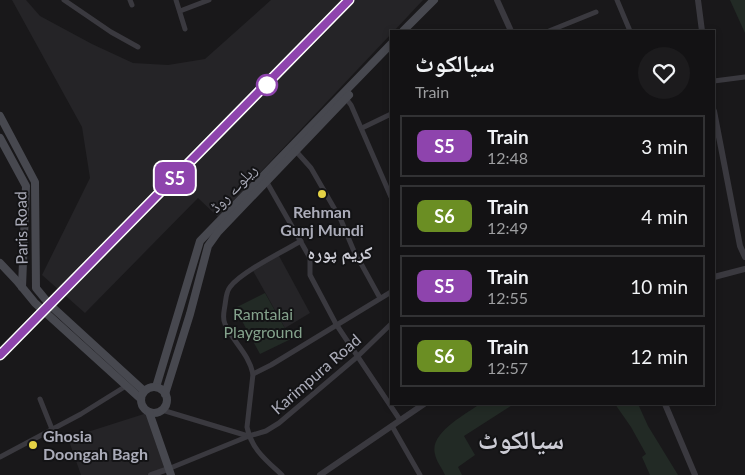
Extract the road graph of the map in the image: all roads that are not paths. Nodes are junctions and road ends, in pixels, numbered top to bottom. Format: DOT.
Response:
graph roads {
  1 [pos="64,0"];
  2 [pos="176,0"];
  3 [pos="209,0"];
  4 [pos="434,0"];
  5 [pos="439,0"];
  6 [pos="497,0"];
  7 [pos="617,0"];
  8 [pos="698,0"];
  9 [pos="180,11"];
  10 [pos="596,12"];
  11 [pos="185,29"];
  12 [pos="404,30"];
  13 [pos="410,30"];
  14 [pos="511,30"];
  15 [pos="551,30"];
  16 [pos="630,30"];
  17 [pos="702,30"];
  18 [pos="390,45"];
  19 [pos="138,47"];
  20 [pos="390,51"];
  21 [pos="745,78"];
  22 [pos="715,81"];
  23 [pos="344,96"];
  24 [pos="390,114"];
  25 [pos="715,115"];
  26 [pos="0,116"];
  27 [pos="362,128"];
  28 [pos="0,138"];
  29 [pos="294,149"];
  30 [pos="265,179"];
  31 [pos="35,193"];
  32 [pos="26,194"];
  33 [pos="390,195"];
  34 [pos="301,242"];
  35 [pos="745,257"];
  36 [pos="0,263"];
  37 [pos="745,269"];
  38 [pos="715,277"];
  39 [pos="22,287"];
  40 [pos="390,293"];
  41 [pos="380,298"];
  42 [pos="336,324"];
  43 [pos="390,325"];
  44 [pos="357,357"];
  45 [pos="253,374"];
  46 [pos="126,386"];
  47 [pos="156,387"];
  48 [pos="165,394"];
  49 [pos="143,395"];
  50 [pos="40,399"];
  51 [pos="422,405"];
  52 [pos="665,405"];
  53 [pos="162,410"];
  54 [pos="149,412"];
  55 [pos="400,420"];
  56 [pos="392,426"];
  57 [pos="52,429"];
  58 [pos="249,436"];
  59 [pos="0,457"];
  60 [pos="169,472"];
  61 [pos="151,475"];
  62 [pos="282,475"];
  63 [pos="320,475"];
  64 [pos="420,475"];
  65 [pos="695,475"];
  1 -- 19 [label="street"];
  2 -- 9 [label="street"];
  3 -- 9 [label="street"];
  4 -- 12 [label="main road"];
  5 -- 13 [label="main road"];
  6 -- 14 [label="street"];
  7 -- 16 [label="street"];
  8 -- 17 [label="street"];
  9 -- 11 [label="street"];
  10 -- 15 [label="street"];
  18 -- 23 [label="main road, ریلوے روڈ"];
  20 -- 23 [label="main road"];
  21 -- 22 [label="street"];
  23 -- 27 [label="street"];
  23 -- 29 [label="main road, ریلوے روڈ"];
  24 -- 27 [label="street"];
  25 -- 35 [label="street"];
  26 -- 31 [label="main road, Paris Road"];
  27 -- 33 [label="street"];
  28 -- 32 [label="main road, Paris Road"];
  29 -- 30 [label="main road, ریلوے روڈ"];
  29 -- 41 [label="street"];
  30 -- 34 [label="street"];
  30 -- 47 [label="main road, ریلوے روڈ"];
  30 -- 48 [label="main road"];
  31 -- 32 [label="main road"];
  31 -- 49 [label="main road, Paris Road"];
  32 -- 39 [label="main road, Paris Road"];
  34 -- 42 [label="street"];
  34 -- 45 [label="street"];
  36 -- 39 [label="main road"];
  37 -- 38 [label="street"];
  39 -- 46 [label="main road"];
  40 -- 41 [label="street"];
  41 -- 42 [label="street"];
  42 -- 44 [label="street"];
  42 -- 45 [label="street"];
  43 -- 44 [label="street, Karimpura Road"];
  44 -- 55 [label="street"];
  44 -- 58 [label="street, Karimpura Road"];
  45 -- 58 [label="street"];
  46 -- 49 [label="main road"];
  46 -- 57 [label="street"];
  47 -- 48 [label="main road"];
  47 -- 49 [label="main road"];
  48 -- 53 [label="main road"];
  49 -- 54 [label="main road"];
  50 -- 57 [label="street"];
  51 -- 55 [label="street"];
  52 -- 65 [label="street"];
  53 -- 54 [label="main road"];
  53 -- 58 [label="street"];
  54 -- 60 [label="main road"];
  55 -- 56 [label="street"];
  56 -- 63 [label="street"];
  56 -- 64 [label="street"];
  57 -- 59 [label="street"];
  58 -- 60 [label="street, Karimpura Road"];
  58 -- 62 [label="street"];
  60 -- 61 [label="street"];
}
